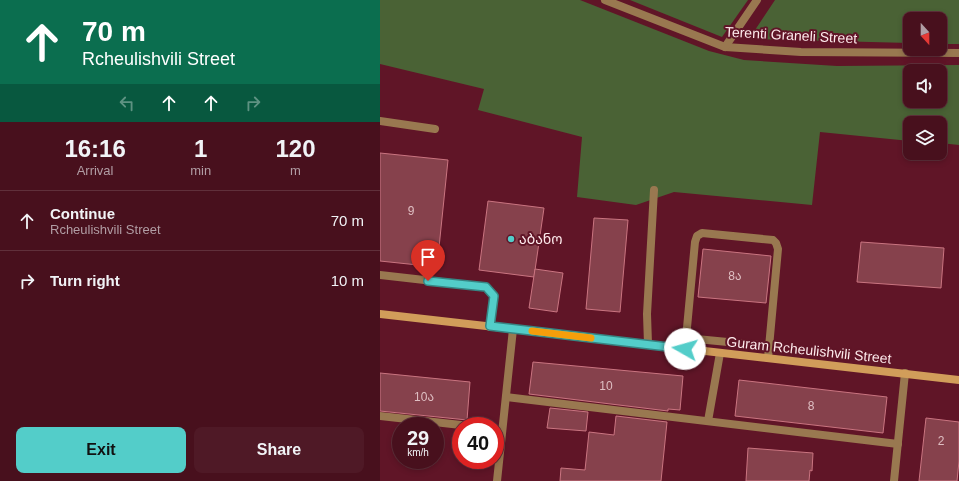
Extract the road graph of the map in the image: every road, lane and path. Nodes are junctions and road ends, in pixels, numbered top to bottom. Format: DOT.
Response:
graph roads {
  1 [pos="605,0"];
  2 [pos="757,0"];
  3 [pos="725,47"];
  4 [pos="959,53"];
  5 [pos="380,121"];
  6 [pos="435,129"];
  7 [pos="654,190"];
  8 [pos="380,276"];
  9 [pos="380,314"];
  10 [pos="490,326"];
  11 [pos="513,329"];
  12 [pos="686,338"];
  13 [pos="648,344"];
  14 [pos="770,346"];
  15 [pos="685,349"];
  16 [pos="720,353"];
  17 [pos="768,358"];
  18 [pos="905,373"];
  19 [pos="959,380"];
  20 [pos="506,397"];
  21 [pos="380,416"];
  22 [pos="502,417"];
  23 [pos="708,421"];
  24 [pos="452,424"];
  25 [pos="898,444"];
  26 [pos="497,469"];
  27 [pos="497,481"];
  28 [pos="894,481"];
  1 -- 3 [label="street, Terenti Graneli Street"];
  2 -- 3 [label="street"];
  3 -- 4 [label="street, Terenti Graneli Street"];
  5 -- 6 [label="street"];
  7 -- 13 [label="street"];
  8 -- 10 [label="street"];
  9 -- 10 [label="street"];
  10 -- 11 [label="street, Guram Rcheulishvili Street"];
  11 -- 13 [label="street, Guram Rcheulishvili Street"];
  11 -- 20 [label="street"];
  12 -- 14 [label="street"];
  12 -- 14 [label="street"];
  12 -- 15 [label="street"];
  13 -- 15 [label="street, Guram Rcheulishvili Street"];
  14 -- 17 [label="street"];
  15 -- 16 [label="street, Guram Rcheulishvili Street"];
  16 -- 17 [label="street, Guram Rcheulishvili Street"];
  16 -- 23 [label="street"];
  17 -- 18 [label="street, Guram Rcheulishvili Street"];
  18 -- 19 [label="street, Guram Rcheulishvili Street"];
  18 -- 25 [label="street"];
  20 -- 22 [label="street"];
  20 -- 23 [label="street"];
  21 -- 24 [label="street"];
  23 -- 25 [label="street"];
  25 -- 28 [label="street"];
  26 -- 27 [label="street"];
}
